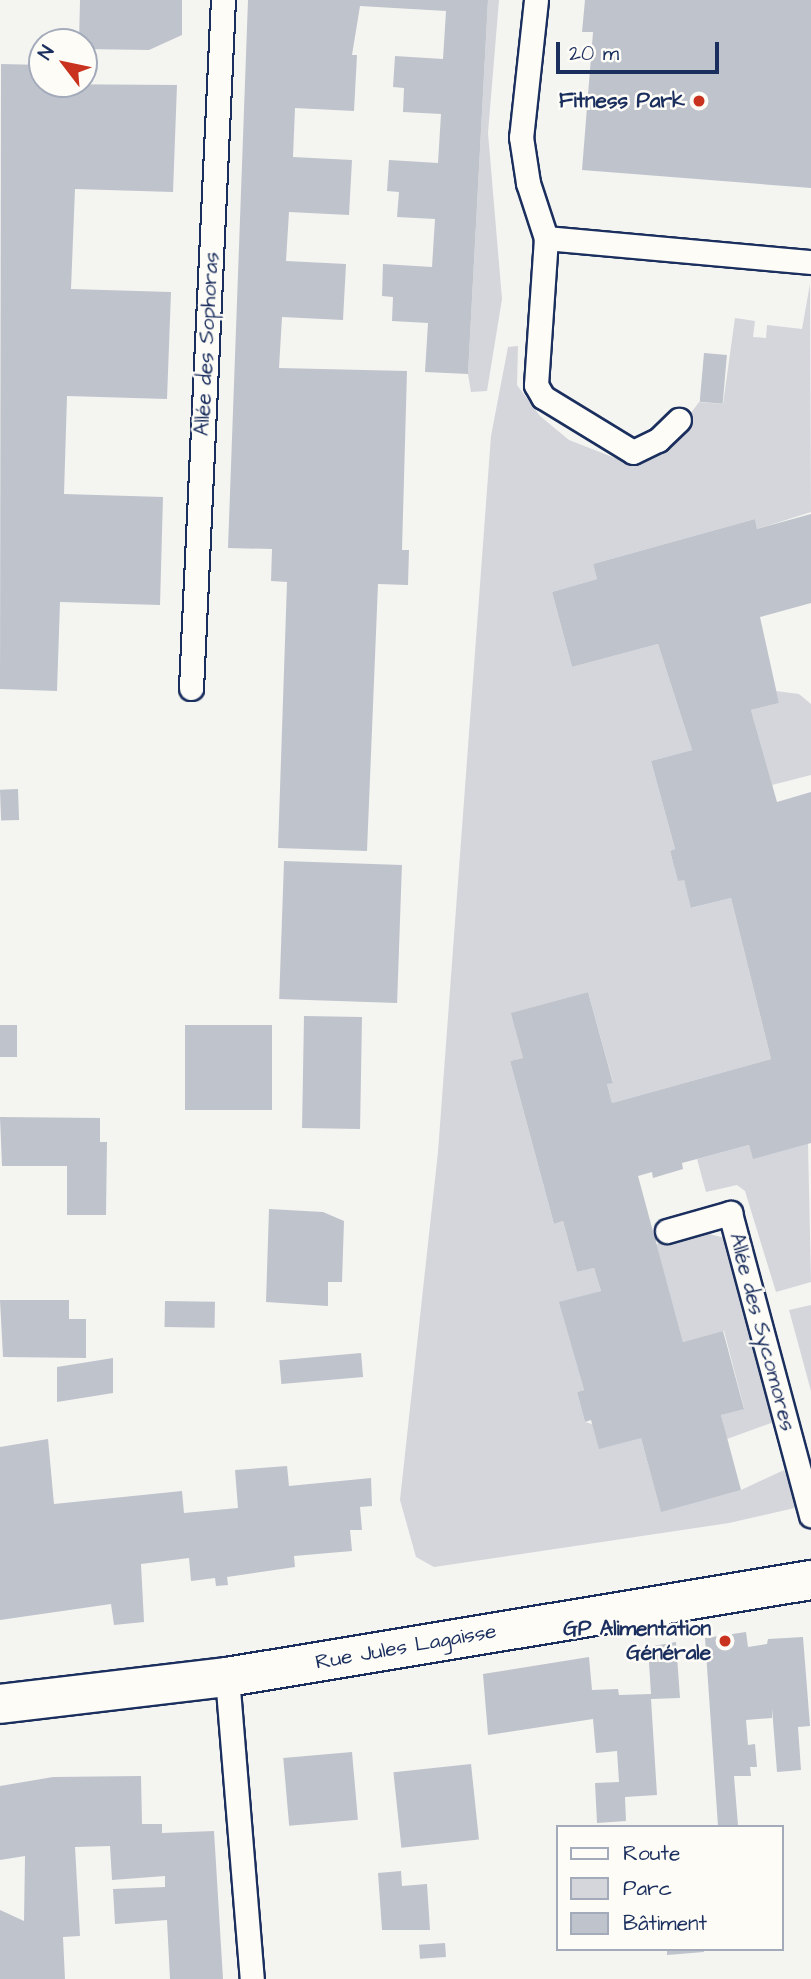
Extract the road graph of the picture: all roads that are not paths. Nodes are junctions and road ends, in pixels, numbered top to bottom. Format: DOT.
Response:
graph roads {
  1 [pos="223,0"];
  2 [pos="536,0"];
  3 [pos="546,238"];
  4 [pos="811,262"];
  5 [pos="679,420"];
  6 [pos="191,688"];
  7 [pos="667,1231"];
  8 [pos="811,1515"];
  9 [pos="811,1580"];
  10 [pos="227,1677"];
  11 [pos="0,1704"];
  12 [pos="252,1979"];
  1 -- 6 [label="lane, Allée des Sophoras"];
  2 -- 3 [label="lane"];
  3 -- 4 [label="lane"];
  3 -- 5 [label="lane"];
  7 -- 8 [label="lane, Allée des Sycomores"];
  9 -- 10 [label="street, Rue Jules Lagaisse"];
  10 -- 11 [label="street, Rue Jules Lagaisse"];
  10 -- 12 [label="lane"];
}
